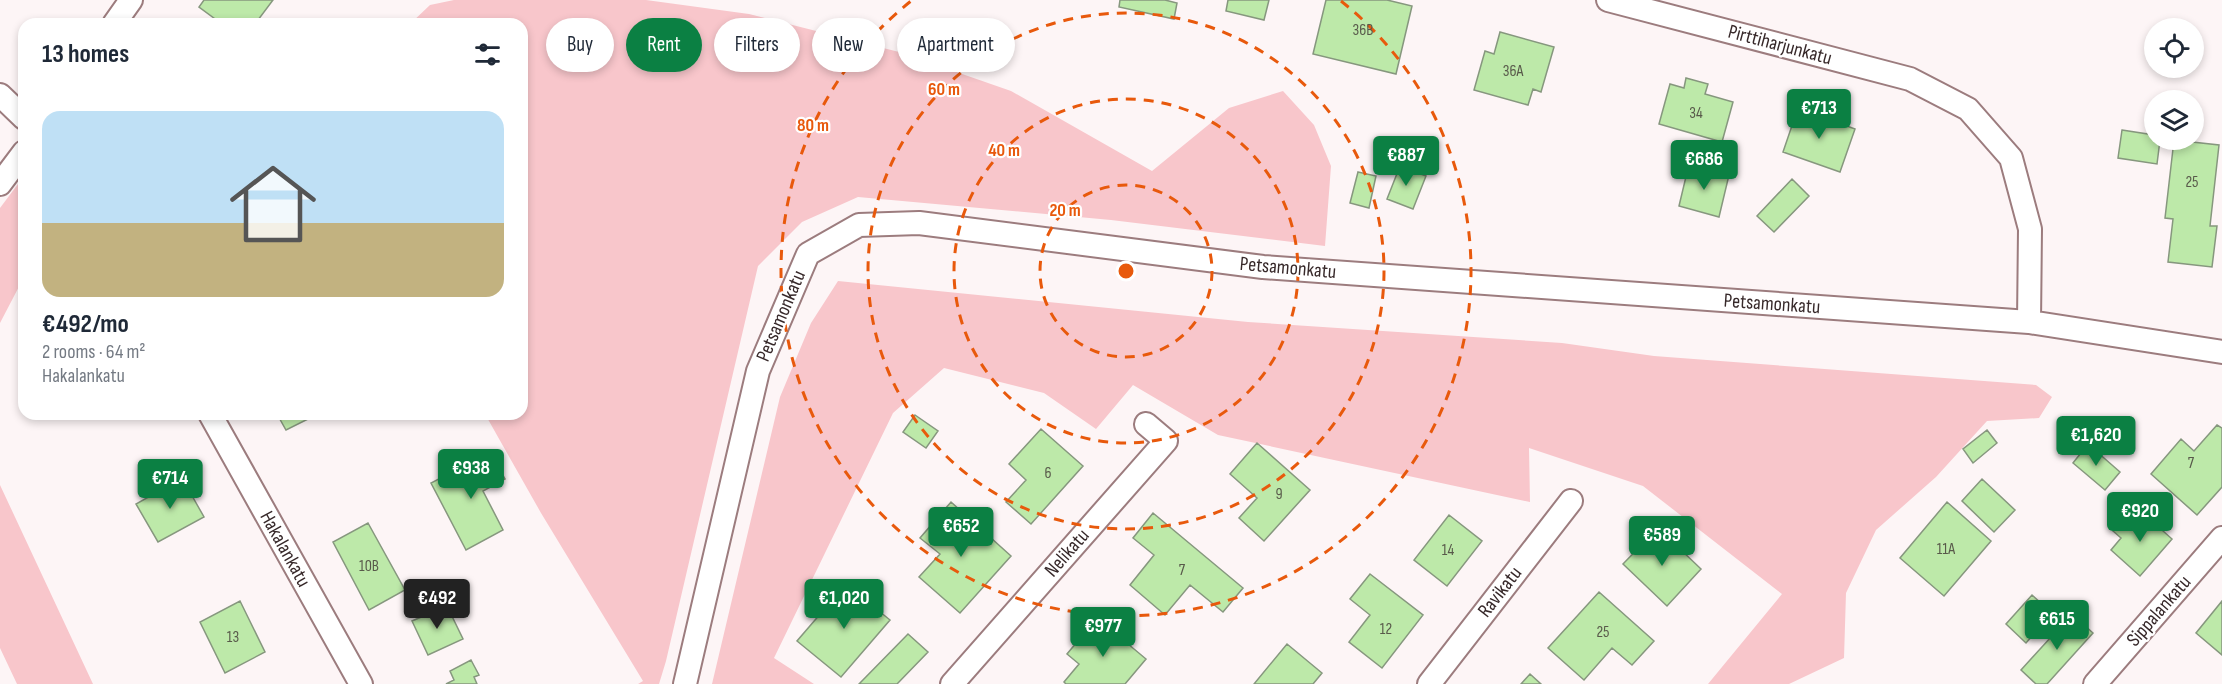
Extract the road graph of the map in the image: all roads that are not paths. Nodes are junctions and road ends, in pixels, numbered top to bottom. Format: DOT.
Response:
graph roads {
  1 [pos="131,0"];
  2 [pos="1608,0"];
  3 [pos="118,18"];
  4 [pos="0,95"];
  5 [pos="18,112"];
  6 [pos="18,160"];
  7 [pos="0,184"];
  8 [pos="2029,321"];
  9 [pos="2222,352"];
  10 [pos="213,420"];
  11 [pos="1146,424"];
  12 [pos="1572,501"];
  13 [pos="2222,538"];
  14 [pos="361,684"];
  15 [pos="685,684"];
  16 [pos="952,684"];
  17 [pos="1429,684"];
  18 [pos="2095,684"];
  1 -- 3 [label="street"];
  2 -- 8 [label="street, Pirttiharjunkatu"];
  4 -- 5 [label="street"];
  6 -- 7 [label="street"];
  8 -- 9 [label="street, Petsamonkatu"];
  8 -- 15 [label="street, Petsamonkatu"];
  10 -- 14 [label="street, Hakalankatu"];
  11 -- 16 [label="street, Nelikatu"];
  12 -- 17 [label="street, Ravikatu"];
  13 -- 18 [label="street, Sippalankatu"];
}
